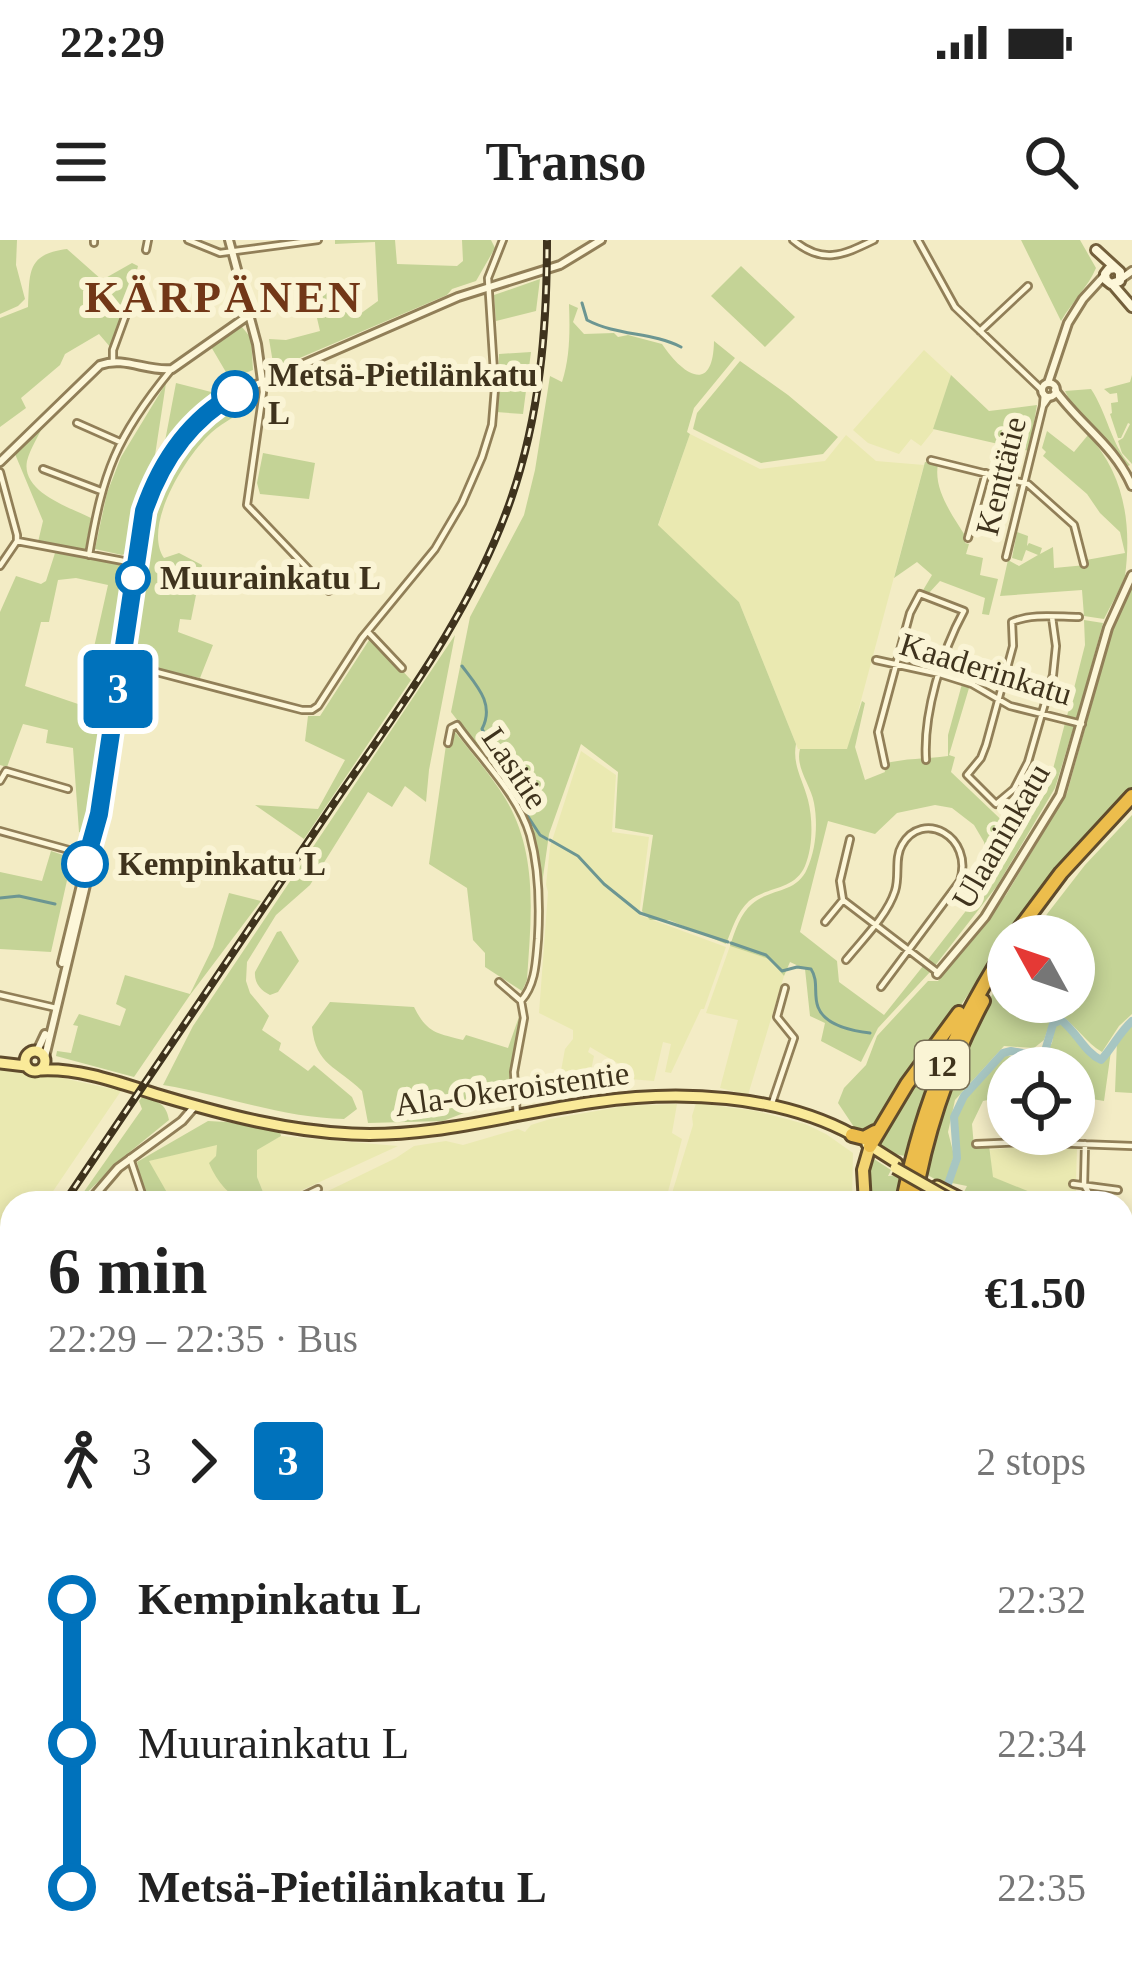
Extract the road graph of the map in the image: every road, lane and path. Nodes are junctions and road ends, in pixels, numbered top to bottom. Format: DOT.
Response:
graph roads {
  1 [pos="148,240"];
  2 [pos="188,240"];
  3 [pos="229,240"];
  4 [pos="318,240"];
  5 [pos="503,240"];
  6 [pos="601,240"];
  7 [pos="793,240"];
  8 [pos="874,240"];
  9 [pos="918,240"];
  10 [pos="1090,240"];
  11 [pos="146,250"];
  12 [pos="231,253"];
  13 [pos="1132,270"];
  14 [pos="1113,276"];
  15 [pos="489,286"];
  16 [pos="1028,286"];
  17 [pos="136,287"];
  18 [pos="1131,305"];
  19 [pos="250,315"];
  20 [pos="980,331"];
  21 [pos="113,361"];
  22 [pos="172,369"];
  23 [pos="262,381"];
  24 [pos="1049,390"];
  25 [pos="77,423"];
  26 [pos="120,442"];
  27 [pos="931,460"];
  28 [pos="0,462"];
  29 [pos="43,469"];
  30 [pos="0,472"];
  31 [pos="986,473"];
  32 [pos="1024,482"];
  33 [pos="1132,486"];
  34 [pos="100,491"];
  35 [pos="968,538"];
  36 [pos="17,541"];
  37 [pos="89,555"];
  38 [pos="1006,557"];
  39 [pos="134,563"];
  40 [pos="1084,564"];
  41 [pos="0,566"];
  42 [pos="1132,575"];
  43 [pos="329,591"];
  44 [pos="1052,617"];
  45 [pos="1079,617"];
  46 [pos="367,631"];
  47 [pos="876,660"];
  48 [pos="122,663"];
  49 [pos="896,664"];
  50 [pos="402,668"];
  51 [pos="940,674"];
  52 [pos="998,700"];
  53 [pos="1042,714"];
  54 [pos="1082,724"];
  55 [pos="448,742"];
  56 [pos="926,760"];
  57 [pos="885,765"];
  58 [pos="0,781"];
  59 [pos="68,789"];
  60 [pos="1131,800"];
  61 [pos="0,831"];
  62 [pos="850,839"];
  63 [pos="90,856"];
  64 [pos="843,900"];
  65 [pos="1029,915"];
  66 [pos="1040,915"];
  67 [pos="825,922"];
  68 [pos="873,925"];
  69 [pos="908,951"];
  70 [pos="846,960"];
  71 [pos="934,971"];
  72 [pos="987,973"];
  73 [pos="987,979"];
  74 [pos="499,982"];
  75 [pos="881,986"];
  76 [pos="785,988"];
  77 [pos="0,995"];
  78 [pos="987,996"];
  79 [pos="520,1001"];
  80 [pos="54,1008"];
  81 [pos="42,1060"];
  82 [pos="0,1062"];
  83 [pos="26,1062"];
  84 [pos="158,1095"];
  85 [pos="192,1105"];
  86 [pos="770,1106"];
  87 [pos="517,1117"];
  88 [pos="179,1119"];
  89 [pos="823,1122"];
  90 [pos="884,1122"];
  91 [pos="171,1129"];
  92 [pos="853,1135"];
  93 [pos="987,1143"];
  94 [pos="976,1144"];
  95 [pos="1095,1144"];
  96 [pos="1132,1146"];
  97 [pos="868,1148"];
  98 [pos="1085,1155"];
  99 [pos="130,1158"];
  100 [pos="1073,1184"];
  101 [pos="1084,1185"];
  102 [pos="318,1189"];
  103 [pos="1118,1190"];
  104 [pos="99,1191"];
  105 [pos="141,1191"];
  106 [pos="314,1191"];
  107 [pos="864,1191"];
  108 [pos="913,1191"];
  109 [pos="914,1191"];
  110 [pos="940,1191"];
  111 [pos="1088,1191"];
  1 -- 11 [label="street"];
  2 -- 12 [label="street"];
  3 -- 12 [label="street"];
  4 -- 12 [label="street"];
  5 -- 15 [label="street"];
  6 -- 15 [label="street"];
  7 -- 8 [label="street"];
  9 -- 20 [label="street"];
  10 -- 14 [label="main road"];
  12 -- 19 [label="street"];
  13 -- 14 [label="street"];
  14 -- 18 [label="main road"];
  14 -- 24 [label="street"];
  15 -- 23 [label="street"];
  15 -- 46 [label="street"];
  16 -- 20 [label="street"];
  17 -- 21 [label="street"];
  19 -- 22 [label="street"];
  19 -- 23 [label="street"];
  20 -- 24 [label="street"];
  21 -- 22 [label="street"];
  21 -- 28 [label="street"];
  22 -- 26 [label="street"];
  23 -- 39 [label="street"];
  23 -- 43 [label="street"];
  24 -- 32 [label="street, Kenttätie"];
  24 -- 33 [label="street"];
  25 -- 26 [label="street"];
  26 -- 34 [label="street"];
  27 -- 31 [label="street"];
  29 -- 34 [label="street"];
  30 -- 36 [label="street"];
  31 -- 32 [label="street"];
  31 -- 35 [label="street"];
  32 -- 38 [label="street, Kenttätie"];
  32 -- 40 [label="street"];
  34 -- 37 [label="street"];
  36 -- 37 [label="street"];
  36 -- 41 [label="street"];
  37 -- 39 [label="street"];
  39 -- 48 [label="street"];
  42 -- 54 [label="street, Ulaaninkatu"];
  44 -- 45 [label="street"];
  44 -- 52 [label="street"];
  44 -- 53 [label="street"];
  46 -- 48 [label="street"];
  46 -- 50 [label="street"];
  47 -- 49 [label="street, Kaaderinkatu"];
  48 -- 63 [label="street"];
  49 -- 51 [label="street, Kaaderinkatu"];
  49 -- 51 [label="street"];
  49 -- 57 [label="street"];
  51 -- 52 [label="street, Kaaderinkatu"];
  51 -- 56 [label="street"];
  52 -- 53 [label="street, Kaaderinkatu"];
  52 -- 53 [label="street"];
  53 -- 54 [label="street, Kaaderinkatu"];
  54 -- 71 [label="street, Ulaaninkatu"];
  55 -- 79 [label="street, Lasitie"];
  58 -- 59 [label="street"];
  60 -- 65 [label="highway"];
  60 -- 66 [label="highway"];
  61 -- 63 [label="street"];
  62 -- 64 [label="street"];
  63 -- 80 [label="street"];
  64 -- 67 [label="street"];
  64 -- 68 [label="street"];
  68 -- 69 [label="street"];
  68 -- 69 [label="street"];
  68 -- 70 [label="street"];
  69 -- 71 [label="street"];
  69 -- 75 [label="street"];
  72 -- 90 [label="highway"];
  73 -- 108 [label="highway, 12"];
  74 -- 79 [label="street"];
  76 -- 86 [label="street"];
  77 -- 80 [label="street"];
  78 -- 109 [label="highway, 12"];
  79 -- 87 [label="street, Lasitie"];
  80 -- 81 [label="street"];
  81 -- 83 [label="main road"];
  81 -- 83 [label="main road, Ala-Okeroistentie"];
  81 -- 84 [label="main road, Ala-Okeroistentie"];
  82 -- 83 [label="main road"];
  84 -- 85 [label="main road, Ala-Okeroistentie"];
  84 -- 88 [label="street"];
  85 -- 87 [label="main road, Ala-Okeroistentie"];
  85 -- 88 [label="street"];
  85 -- 91 [label="street"];
  86 -- 87 [label="main road, Ala-Okeroistentie"];
  86 -- 89 [label="main road, Ala-Okeroistentie"];
  88 -- 91 [label="street"];
  89 -- 92 [label="main road, Ala-Okeroistentie"];
  89 -- 97 [label="main road, Ala-Okeroistentie"];
  90 -- 92 [label="highway"];
  90 -- 97 [label="highway"];
  91 -- 99 [label="street"];
  92 -- 97 [label="main road, Ala-Okeroistentie"];
  93 -- 94 [label="street"];
  95 -- 96 [label="street"];
  97 -- 107 [label="highway"];
  97 -- 110 [label="main road, Ala-Okeroistentie, bridge"];
  98 -- 101 [label="street"];
  99 -- 104 [label="street"];
  99 -- 105 [label="street"];
  100 -- 101 [label="street"];
  101 -- 103 [label="street"];
  101 -- 111 [label="street"];
  102 -- 106 [label="street"];
}
